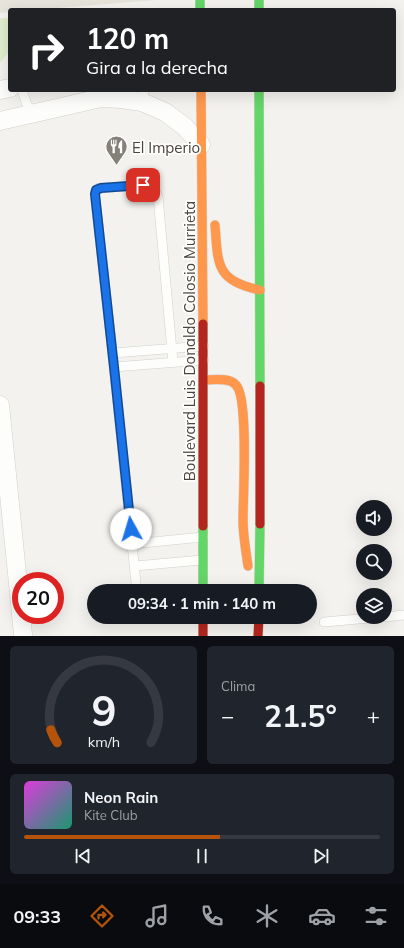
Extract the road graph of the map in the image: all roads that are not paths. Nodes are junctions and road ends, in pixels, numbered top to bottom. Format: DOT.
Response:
graph roads {
  1 [pos="23,92"];
  2 [pos="201,92"];
  3 [pos="259,92"];
  4 [pos="143,96"];
  5 [pos="34,113"];
  6 [pos="0,120"];
  7 [pos="202,145"];
  8 [pos="202,178"];
  9 [pos="211,191"];
  10 [pos="215,215"];
  11 [pos="260,290"];
  12 [pos="204,346"];
  13 [pos="172,349"];
  14 [pos="113,353"];
  15 [pos="204,360"];
  16 [pos="173,362"];
  17 [pos="114,367"];
  18 [pos="204,380"];
  19 [pos="0,404"];
  20 [pos="203,537"];
  21 [pos="132,544"];
  22 [pos="8,560"];
  23 [pos="202,560"];
  24 [pos="134,566"];
  25 [pos="12,577"];
  26 [pos="136,583"];
  27 [pos="202,584"];
  28 [pos="251,584"];
  29 [pos="259,584"];
  30 [pos="404,615"];
  31 [pos="392,616"];
  32 [pos="356,619"];
  33 [pos="324,622"];
  34 [pos="22,624"];
  35 [pos="259,624"];
  36 [pos="23,634"];
  37 [pos="258,636"];
  1 -- 5 [label="lane"];
  2 -- 7 [label="main road, Boulevard Luis Donaldo Colosio Murrieta"];
  3 -- 11 [label="main road"];
  4 -- 5 [label="street"];
  4 -- 7 [label="street"];
  5 -- 6 [label="street"];
  7 -- 8 [label="main road, Boulevard Luis Donaldo Colosio Murrieta"];
  8 -- 9 [label="main road"];
  8 -- 12 [label="main road, Boulevard Luis Donaldo Colosio Murrieta"];
  10 -- 11 [label="main road"];
  11 -- 29 [label="main road"];
  12 -- 13 [label="lane"];
  12 -- 15 [label="main road, Boulevard Luis Donaldo Colosio Murrieta"];
  13 -- 14 [label="lane"];
  13 -- 14 [label="lane"];
  13 -- 16 [label="lane"];
  14 -- 17 [label="lane"];
  15 -- 16 [label="lane"];
  15 -- 18 [label="main road, Boulevard Luis Donaldo Colosio Murrieta"];
  16 -- 17 [label="lane"];
  17 -- 21 [label="lane"];
  18 -- 20 [label="main road, Boulevard Luis Donaldo Colosio Murrieta"];
  18 -- 28 [label="main road"];
  19 -- 22 [label="street"];
  20 -- 21 [label="lane"];
  20 -- 23 [label="main road, Boulevard Luis Donaldo Colosio Murrieta"];
  21 -- 24 [label="lane"];
  22 -- 25 [label="street"];
  23 -- 24 [label="lane"];
  23 -- 27 [label="main road, Boulevard Luis Donaldo Colosio Murrieta"];
  24 -- 26 [label="lane"];
  30 -- 31 [label="lane"];
  32 -- 33 [label="lane"];
  34 -- 36 [label="street"];
  35 -- 37 [label="main road"];
}
